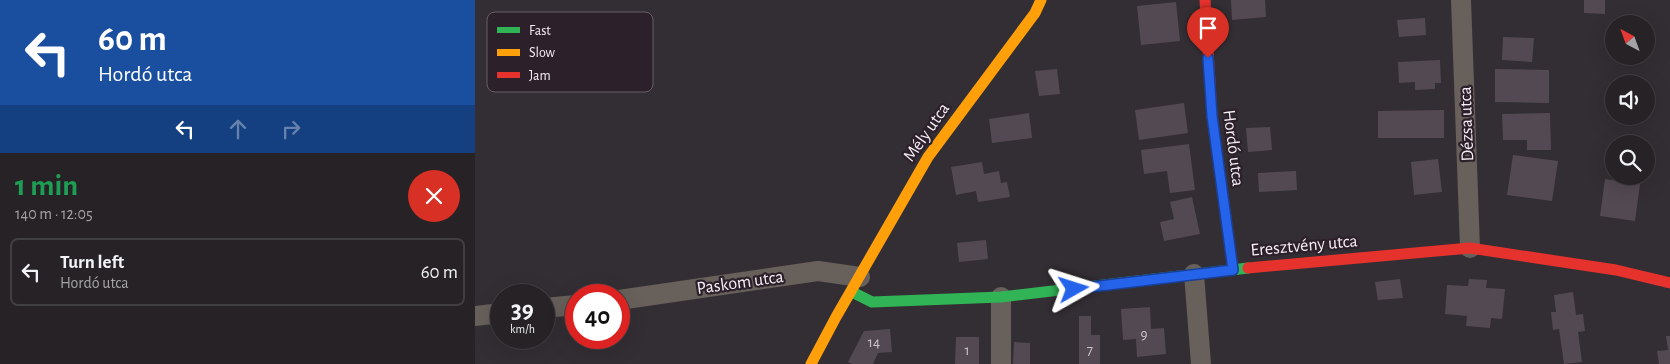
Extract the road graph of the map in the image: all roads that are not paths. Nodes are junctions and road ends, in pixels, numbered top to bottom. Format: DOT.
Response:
graph roads {
  1 [pos="1041,0"];
  2 [pos="1205,0"];
  3 [pos="1461,0"];
  4 [pos="1470,248"];
  5 [pos="1233,270"];
  6 [pos="1194,274"];
  7 [pos="1670,283"];
  8 [pos="856,284"];
  9 [pos="1001,297"];
  10 [pos="630,298"];
  11 [pos="490,314"];
  12 [pos="475,316"];
  13 [pos="811,364"];
  14 [pos="1001,364"];
  15 [pos="1201,364"];
  1 -- 8 [label="street, Mély utca"];
  2 -- 5 [label="street, Hordó utca"];
  3 -- 4 [label="street, Dézsa utca"];
  4 -- 5 [label="street, Eresztvény utca"];
  4 -- 7 [label="street, Eresztvény utca"];
  5 -- 6 [label="street, Eresztvény utca"];
  6 -- 9 [label="street, Eresztvény utca"];
  6 -- 15 [label="street"];
  8 -- 9 [label="street, Eresztvény utca"];
  8 -- 10 [label="street, Paskom utca"];
  8 -- 13 [label="street, Mély utca"];
  9 -- 14 [label="street"];
  11 -- 12 [label="street"];
}
